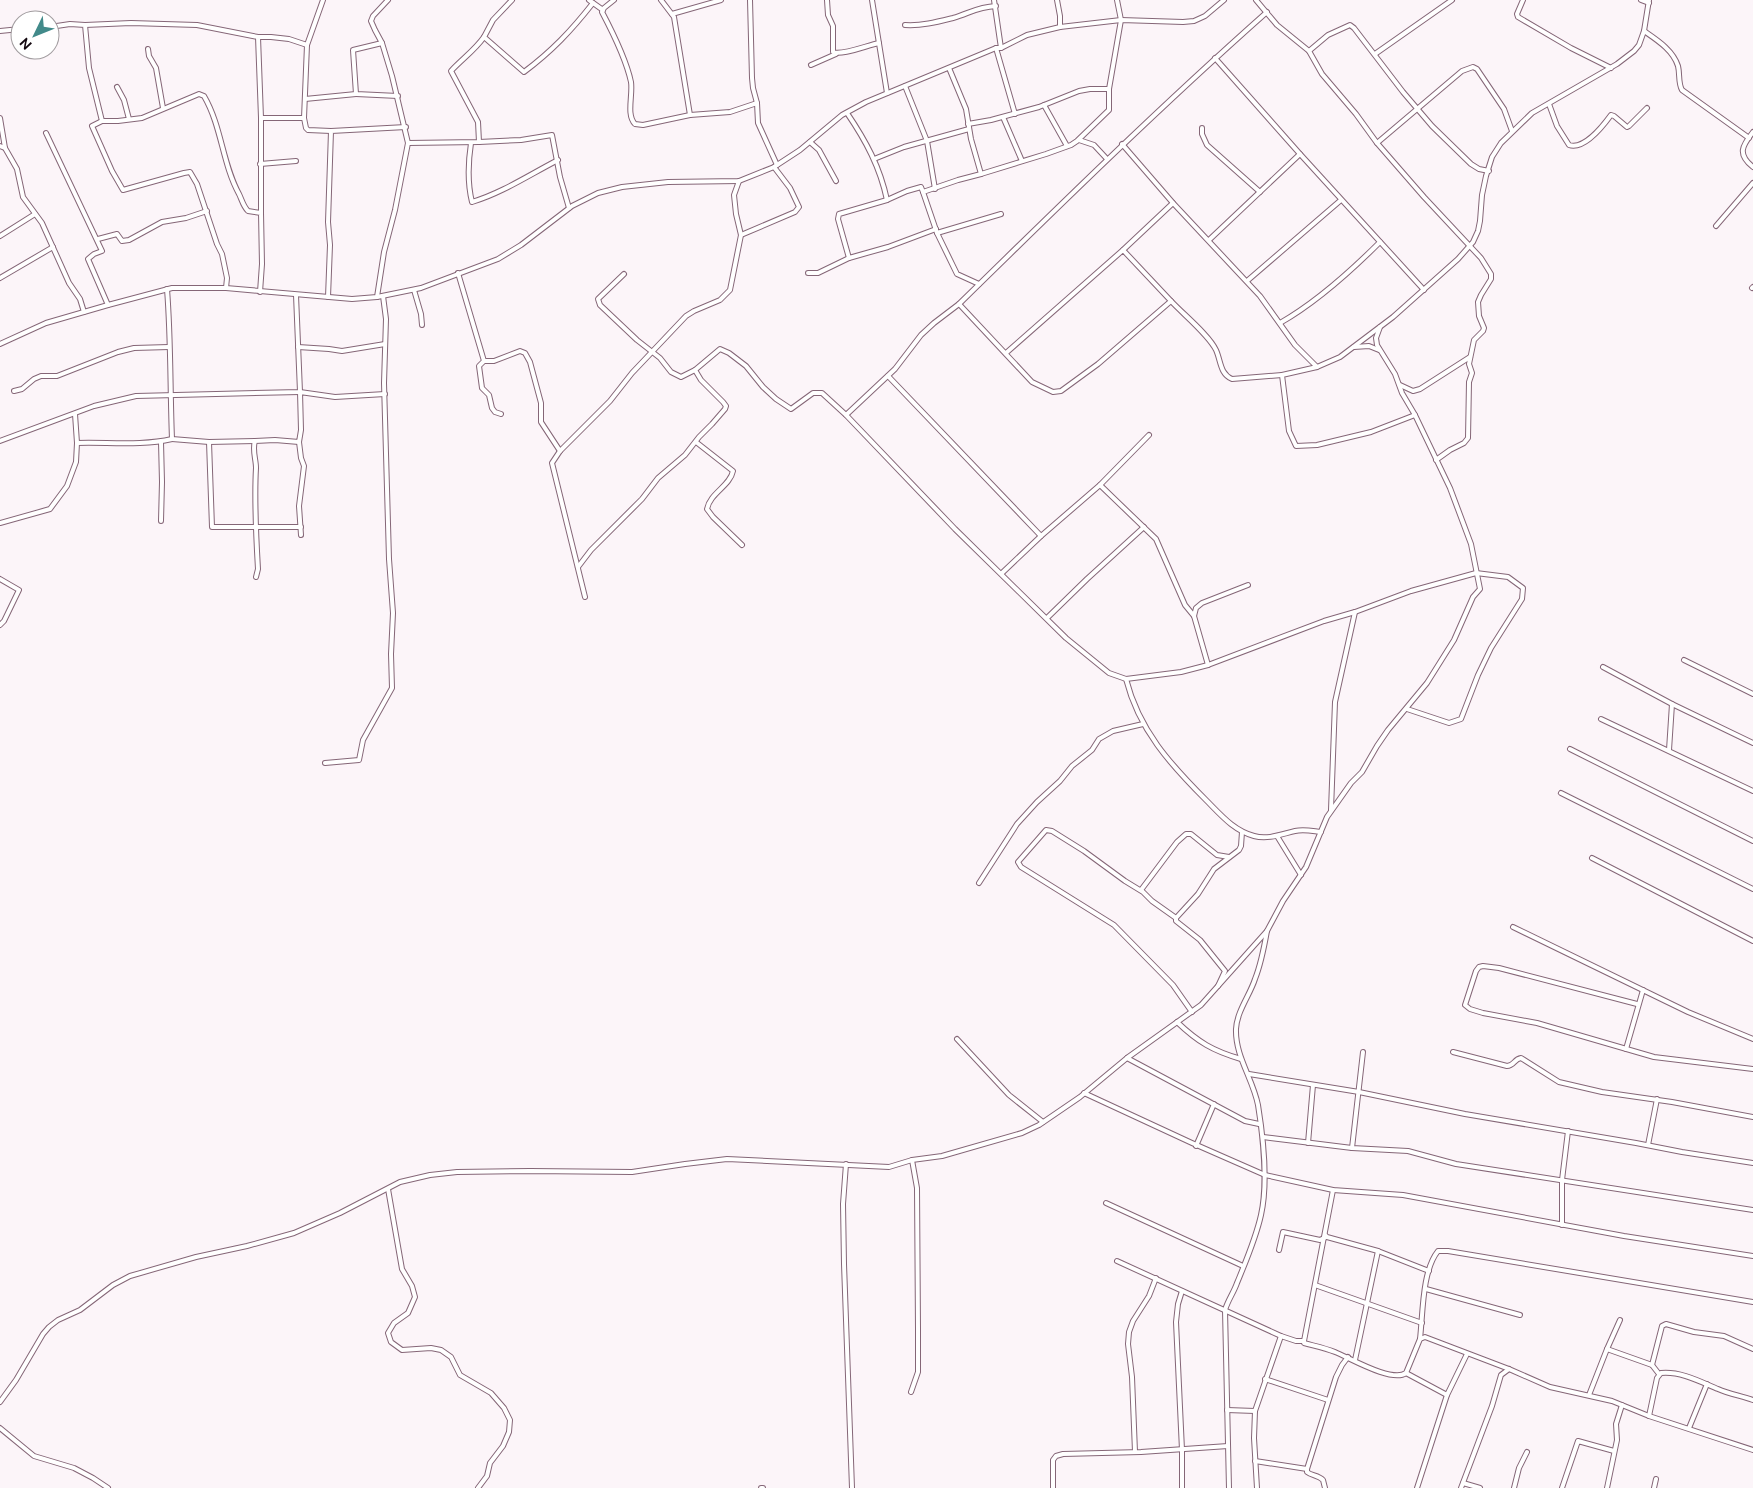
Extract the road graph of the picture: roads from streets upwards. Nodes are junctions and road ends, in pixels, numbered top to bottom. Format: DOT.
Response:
graph roads {
  1 [pos="323,0"];
  2 [pos="388,0"];
  3 [pos="512,0"];
  4 [pos="614,0"];
  5 [pos="662,0"];
  6 [pos="721,0"];
  7 [pos="750,0"];
  8 [pos="827,0"];
  9 [pos="872,0"];
  10 [pos="994,0"];
  11 [pos="1056,0"];
  12 [pos="1117,0"];
  13 [pos="1224,0"];
  14 [pos="1256,0"];
  15 [pos="1452,0"];
  16 [pos="1523,0"];
  17 [pos="1641,0"];
  18 [pos="591,1"];
  19 [pos="1649,2"];
  20 [pos="996,6"];
  21 [pos="603,10"];
  22 [pos="1268,12"];
  23 [pos="672,14"];
  24 [pos="1121,20"];
  25 [pos="85,25"];
  26 [pos="905,25"];
  27 [pos="60,26"];
  28 [pos="1060,27"];
  29 [pos="1644,31"];
  30 [pos="258,37"];
  31 [pos="484,37"];
  32 [pos="382,43"];
  33 [pos="879,43"];
  34 [pos="307,45"];
  35 [pos="998,48"];
  36 [pos="148,49"];
  37 [pos="1309,51"];
  38 [pos="836,54"];
  39 [pos="1375,54"];
  40 [pos="1215,58"];
  41 [pos="811,65"];
  42 [pos="949,68"];
  43 [pos="1611,68"];
  44 [pos="905,86"];
  45 [pos="117,87"];
  46 [pos="1109,89"];
  47 [pos="887,93"];
  48 [pos="356,94"];
  49 [pos="398,96"];
  50 [pos="306,99"];
  51 [pos="757,103"];
  52 [pos="1548,104"];
  53 [pos="1044,105"];
  54 [pos="163,108"];
  55 [pos="1647,108"];
  56 [pos="1417,110"];
  57 [pos="847,113"];
  58 [pos="1015,114"];
  59 [pos="690,115"];
  60 [pos="1002,117"];
  61 [pos="0,118"];
  62 [pos="261,118"];
  63 [pos="304,118"];
  64 [pos="129,119"];
  65 [pos="102,121"];
  66 [pos="406,127"];
  67 [pos="969,127"];
  68 [pos="1202,128"];
  69 [pos="331,131"];
  70 [pos="1512,131"];
  71 [pos="1753,132"];
  72 [pos="46,133"];
  73 [pos="1749,138"];
  74 [pos="1079,140"];
  75 [pos="927,141"];
  76 [pos="471,142"];
  77 [pos="479,142"];
  78 [pos="810,142"];
  79 [pos="408,143"];
  80 [pos="1377,143"];
  81 [pos="1122,144"];
  82 [pos="0,146"];
  83 [pos="1067,146"];
  84 [pos="5,148"];
  85 [pos="1300,154"];
  86 [pos="874,159"];
  87 [pos="1106,159"];
  88 [pos="558,160"];
  89 [pos="296,161"];
  90 [pos="1022,161"];
  91 [pos="260,164"];
  92 [pos="776,166"];
  93 [pos="1753,167"];
  94 [pos="1489,171"];
  95 [pos="981,174"];
  96 [pos="739,181"];
  97 [pos="836,181"];
  98 [pos="1753,184"];
  99 [pos="935,188"];
  100 [pos="923,192"];
  101 [pos="1260,192"];
  102 [pos="887,200"];
  103 [pos="1341,200"];
  104 [pos="1173,203"];
  105 [pos="569,208"];
  106 [pos="207,211"];
  107 [pos="260,213"];
  108 [pos="35,214"];
  109 [pos="1001,214"];
  110 [pos="1716,226"];
  111 [pos="937,231"];
  112 [pos="741,235"];
  113 [pos="0,236"];
  114 [pos="98,239"];
  115 [pos="1209,240"];
  116 [pos="1380,242"];
  117 [pos="1470,246"];
  118 [pos="53,247"];
  119 [pos="1123,250"];
  120 [pos="849,258"];
  121 [pos="458,273"];
  122 [pos="808,273"];
  123 [pos="624,274"];
  124 [pos="0,278"];
  125 [pos="1247,280"];
  126 [pos="979,284"];
  127 [pos="226,288"];
  128 [pos="167,289"];
  129 [pos="414,290"];
  130 [pos="1424,290"];
  131 [pos="260,292"];
  132 [pos="296,295"];
  133 [pos="383,296"];
  134 [pos="377,297"];
  135 [pos="328,298"];
  136 [pos="1171,301"];
  137 [pos="108,304"];
  138 [pos="959,304"];
  139 [pos="84,312"];
  140 [pos="1280,323"];
  141 [pos="422,326"];
  142 [pos="1380,327"];
  143 [pos="0,344"];
  144 [pos="385,344"];
  145 [pos="169,347"];
  146 [pos="298,347"];
  147 [pos="1353,347"];
  148 [pos="1379,350"];
  149 [pos="652,352"];
  150 [pos="1006,354"];
  151 [pos="1470,357"];
  152 [pos="484,361"];
  153 [pos="1317,367"];
  154 [pos="695,370"];
  155 [pos="1282,375"];
  156 [pos="888,376"];
  157 [pos="1400,385"];
  158 [pos="14,391"];
  159 [pos="300,392"];
  160 [pos="385,394"];
  161 [pos="171,395"];
  162 [pos="75,414"];
  163 [pos="501,414"];
  164 [pos="846,415"];
  165 [pos="1415,415"];
  166 [pos="1149,435"];
  167 [pos="172,439"];
  168 [pos="0,441"];
  169 [pos="255,441"];
  170 [pos="161,442"];
  171 [pos="209,442"];
  172 [pos="299,442"];
  173 [pos="696,442"];
  174 [pos="77,443"];
  175 [pos="560,451"];
  176 [pos="1436,460"];
  177 [pos="1100,485"];
  178 [pos="162,521"];
  179 [pos="0,523"];
  180 [pos="301,526"];
  181 [pos="256,527"];
  182 [pos="1144,527"];
  183 [pos="301,535"];
  184 [pos="1041,536"];
  185 [pos="742,545"];
  186 [pos="578,567"];
  187 [pos="1002,573"];
  188 [pos="1476,573"];
  189 [pos="256,577"];
  190 [pos="0,579"];
  191 [pos="1248,585"];
  192 [pos="585,597"];
  193 [pos="1355,612"];
  194 [pos="1194,616"];
  195 [pos="1048,618"];
  196 [pos="0,625"];
  197 [pos="1684,660"];
  198 [pos="1208,665"];
  199 [pos="1603,667"];
  200 [pos="1126,679"];
  201 [pos="1753,694"];
  202 [pos="1672,704"];
  203 [pos="1406,709"];
  204 [pos="1601,719"];
  205 [pos="1143,724"];
  206 [pos="1753,742"];
  207 [pos="1570,749"];
  208 [pos="1669,750"];
  209 [pos="325,763"];
  210 [pos="1753,791"];
  211 [pos="1561,793"];
  212 [pos="1331,810"];
  213 [pos="1242,832"];
  214 [pos="1321,832"];
  215 [pos="1276,836"];
  216 [pos="1753,841"];
  217 [pos="1229,857"];
  218 [pos="1592,858"];
  219 [pos="1301,875"];
  220 [pos="979,883"];
  221 [pos="1753,889"];
  222 [pos="1141,890"];
  223 [pos="1176,918"];
  224 [pos="1513,927"];
  225 [pos="1267,931"];
  226 [pos="1753,941"];
  227 [pos="1217,988"];
  228 [pos="1643,990"];
  229 [pos="1637,1004"];
  230 [pos="1192,1012"];
  231 [pos="1177,1022"];
  232 [pos="957,1038"];
  233 [pos="1753,1039"];
  234 [pos="1626,1049"];
  235 [pos="1363,1052"];
  236 [pos="1453,1052"];
  237 [pos="1127,1058"];
  238 [pos="1241,1059"];
  239 [pos="1753,1069"];
  240 [pos="1249,1074"];
  241 [pos="1314,1085"];
  242 [pos="1359,1092"];
  243 [pos="1084,1093"];
  244 [pos="1657,1099"];
  245 [pos="1214,1104"];
  246 [pos="1753,1117"];
  247 [pos="1043,1122"];
  248 [pos="1259,1124"];
  249 [pos="1568,1131"];
  250 [pos="1263,1137"];
  251 [pos="1308,1143"];
  252 [pos="1648,1145"];
  253 [pos="1196,1146"];
  254 [pos="1352,1148"];
  255 [pos="912,1160"];
  256 [pos="1753,1163"];
  257 [pos="846,1164"];
  258 [pos="1264,1175"];
  259 [pos="1562,1180"];
  260 [pos="388,1189"];
  261 [pos="1333,1190"];
  262 [pos="1106,1203"];
  263 [pos="1753,1210"];
  264 [pos="1562,1225"];
  265 [pos="1326,1236"];
  266 [pos="1279,1250"];
  267 [pos="1378,1251"];
  268 [pos="1753,1256"];
  269 [pos="1117,1261"];
  270 [pos="1244,1266"];
  271 [pos="1429,1270"];
  272 [pos="1156,1278"];
  273 [pos="1315,1285"];
  274 [pos="1426,1289"];
  275 [pos="1182,1291"];
  276 [pos="1753,1302"];
  277 [pos="1367,1304"];
  278 [pos="1225,1310"];
  279 [pos="1520,1315"];
  280 [pos="1620,1320"];
  281 [pos="1422,1323"];
  282 [pos="1281,1336"];
  283 [pos="1420,1339"];
  284 [pos="1304,1341"];
  285 [pos="1607,1349"];
  286 [pos="1753,1349"];
  287 [pos="1467,1354"];
  288 [pos="1348,1357"];
  289 [pos="1355,1360"];
  290 [pos="1652,1365"];
  291 [pos="1509,1369"];
  292 [pos="1406,1373"];
  293 [pos="1659,1374"];
  294 [pos="1265,1379"];
  295 [pos="1707,1384"];
  296 [pos="911,1392"];
  297 [pos="1447,1395"];
  298 [pos="1589,1395"];
  299 [pos="1328,1400"];
  300 [pos="1753,1400"];
  301 [pos="0,1402"];
  302 [pos="1622,1405"];
  303 [pos="1227,1410"];
  304 [pos="1255,1411"];
  305 [pos="1649,1416"];
  306 [pos="0,1428"];
  307 [pos="1689,1428"];
  308 [pos="1228,1446"];
  309 [pos="1182,1450"];
  310 [pos="1753,1450"];
  311 [pos="1614,1451"];
  312 [pos="1135,1452"];
  313 [pos="1527,1452"];
  314 [pos="1255,1461"];
  315 [pos="1307,1469"];
  316 [pos="1656,1478"];
  317 [pos="1462,1486"];
  318 [pos="108,1488"];
  319 [pos="478,1488"];
  320 [pos="852,1488"];
  321 [pos="1053,1488"];
  322 [pos="1182,1488"];
  323 [pos="1228,1488"];
  324 [pos="1257,1488"];
  325 [pos="1325,1488"];
  326 [pos="1417,1488"];
  327 [pos="1480,1488"];
  328 [pos="1514,1488"];
  329 [pos="1562,1488"];
  330 [pos="1607,1488"];
  331 [pos="1654,1488"];
  1 -- 34 [label="street"];
  2 -- 32 [label="street"];
  3 -- 31 [label="street"];
  4 -- 21 [label="street"];
  5 -- 23 [label="street"];
  6 -- 23 [label="street"];
  7 -- 51 [label="street"];
  8 -- 38 [label="street"];
  9 -- 33 [label="street"];
  10 -- 20 [label="street"];
  11 -- 28 [label="street"];
  12 -- 24 [label="street"];
  13 -- 24 [label="street"];
  14 -- 22 [label="street"];
  15 -- 39 [label="street"];
  16 -- 43 [label="street"];
  17 -- 19 [label="street"];
  18 -- 21 [label="street"];
  18 -- 31 [label="street"];
  19 -- 29 [label="street"];
  20 -- 26 [label="street"];
  20 -- 35 [label="street"];
  21 -- 59 [label="street"];
  22 -- 37 [label="street"];
  22 -- 40 [label="street"];
  23 -- 59 [label="street"];
  24 -- 28 [label="street"];
  24 -- 46 [label="street"];
  25 -- 27 [label="street"];
  25 -- 30 [label="street"];
  25 -- 65 [label="street"];
  28 -- 35 [label="street"];
  29 -- 43 [label="street"];
  29 -- 73 [label="street"];
  30 -- 34 [label="street"];
  30 -- 62 [label="street"];
  31 -- 77 [label="street"];
  32 -- 48 [label="street"];
  32 -- 49 [label="street"];
  33 -- 38 [label="street"];
  33 -- 47 [label="street"];
  34 -- 50 [label="street"];
  35 -- 42 [label="street"];
  35 -- 58 [label="street"];
  36 -- 54 [label="street"];
  37 -- 39 [label="street"];
  37 -- 80 [label="street"];
  38 -- 41 [label="street"];
  39 -- 56 [label="street"];
  40 -- 81 [label="street"];
  40 -- 85 [label="street"];
  42 -- 44 [label="street"];
  42 -- 67 [label="street"];
  43 -- 52 [label="street"];
  44 -- 47 [label="street"];
  44 -- 75 [label="street"];
  45 -- 64 [label="street"];
  46 -- 53 [label="street"];
  46 -- 74 [label="street"];
  47 -- 57 [label="street"];
  48 -- 49 [label="street"];
  48 -- 50 [label="street"];
  49 -- 66 [label="street"];
  50 -- 63 [label="street"];
  51 -- 59 [label="street"];
  51 -- 92 [label="street"];
  52 -- 55 [label="street"];
  52 -- 70 [label="street"];
  53 -- 58 [label="street"];
  53 -- 83 [label="street"];
  54 -- 64 [label="street"];
  54 -- 107 [label="street"];
  56 -- 70 [label="street"];
  56 -- 80 [label="street"];
  56 -- 94 [label="street"];
  57 -- 78 [label="street"];
  57 -- 86 [label="street"];
  58 -- 60 [label="street"];
  60 -- 67 [label="street"];
  60 -- 90 [label="street"];
  61 -- 84 [label="street"];
  62 -- 63 [label="street"];
  62 -- 91 [label="street"];
  63 -- 69 [label="street"];
  64 -- 65 [label="street"];
  65 -- 106 [label="street"];
  66 -- 69 [label="street"];
  66 -- 79 [label="street"];
  67 -- 75 [label="street"];
  67 -- 95 [label="street"];
  68 -- 101 [label="street"];
  69 -- 135 [label="street"];
  70 -- 94 [label="street"];
  71 -- 73 [label="street"];
  72 -- 114 [label="street"];
  73 -- 93 [label="street"];
  74 -- 83 [label="street"];
  74 -- 87 [label="street"];
  75 -- 86 [label="street"];
  75 -- 99 [label="street"];
  76 -- 77 [label="street"];
  76 -- 79 [label="street"];
  76 -- 88 [label="street"];
  77 -- 88 [label="street"];
  78 -- 92 [label="street"];
  78 -- 97 [label="street"];
  79 -- 134 [label="street"];
  80 -- 117 [label="street"];
  81 -- 87 [label="street"];
  81 -- 104 [label="street"];
  82 -- 84 [label="street"];
  83 -- 90 [label="street"];
  84 -- 108 [label="street"];
  85 -- 101 [label="street"];
  85 -- 103 [label="street"];
  86 -- 102 [label="street"];
  87 -- 126 [label="street"];
  88 -- 105 [label="street"];
  89 -- 91 [label="street"];
  90 -- 95 [label="street"];
  91 -- 107 [label="street"];
  92 -- 96 [label="street"];
  92 -- 112 [label="street"];
  94 -- 117 [label="street"];
  95 -- 99 [label="street"];
  96 -- 105 [label="street"];
  96 -- 112 [label="street"];
  98 -- 110 [label="street"];
  99 -- 100 [label="street"];
  100 -- 102 [label="street"];
  100 -- 111 [label="street"];
  101 -- 115 [label="street"];
  102 -- 120 [label="street"];
  103 -- 116 [label="street"];
  103 -- 125 [label="street"];
  104 -- 115 [label="street"];
  104 -- 119 [label="street"];
  105 -- 121 [label="street"];
  106 -- 114 [label="street"];
  106 -- 127 [label="street"];
  107 -- 131 [label="street"];
  108 -- 113 [label="street"];
  108 -- 118 [label="street"];
  109 -- 111 [label="street"];
  111 -- 120 [label="street"];
  111 -- 126 [label="street"];
  112 -- 149 [label="street"];
  114 -- 137 [label="street"];
  115 -- 125 [label="street"];
  116 -- 130 [label="street"];
  116 -- 140 [label="street"];
  117 -- 130 [label="street"];
  117 -- 151 [label="street"];
  118 -- 124 [label="street"];
  118 -- 139 [label="street"];
  119 -- 136 [label="street"];
  119 -- 150 [label="street"];
  120 -- 122 [label="street"];
  121 -- 129 [label="street"];
  121 -- 152 [label="street"];
  123 -- 149 [label="street"];
  125 -- 140 [label="street"];
  126 -- 138 [label="street"];
  127 -- 128 [label="street"];
  127 -- 131 [label="street"];
  128 -- 137 [label="street"];
  128 -- 145 [label="street"];
  129 -- 133 [label="street"];
  129 -- 141 [label="street"];
  130 -- 142 [label="street"];
  131 -- 132 [label="street"];
  132 -- 135 [label="street"];
  132 -- 146 [label="street"];
  133 -- 134 [label="street"];
  133 -- 144 [label="street"];
  134 -- 135 [label="street"];
  136 -- 150 [label="street"];
  136 -- 155 [label="street"];
  137 -- 139 [label="street"];
  138 -- 150 [label="street"];
  138 -- 156 [label="street"];
  139 -- 143 [label="street"];
  140 -- 153 [label="street"];
  142 -- 147 [label="street"];
  142 -- 148 [label="street"];
  144 -- 146 [label="street"];
  144 -- 160 [label="street"];
  145 -- 158 [label="street"];
  145 -- 161 [label="street"];
  146 -- 159 [label="street"];
  147 -- 148 [label="street"];
  147 -- 153 [label="street"];
  148 -- 157 [label="street"];
  149 -- 154 [label="street"];
  149 -- 175 [label="street"];
  151 -- 157 [label="street"];
  151 -- 176 [label="street"];
  152 -- 163 [label="street"];
  152 -- 175 [label="street"];
  153 -- 155 [label="street"];
  154 -- 164 [label="street"];
  154 -- 173 [label="street"];
  155 -- 165 [label="street"];
  156 -- 164 [label="street"];
  156 -- 184 [label="street"];
  157 -- 165 [label="street"];
  159 -- 160 [label="street"];
  159 -- 161 [label="street"];
  159 -- 172 [label="street"];
  160 -- 209 [label="street"];
  161 -- 162 [label="street"];
  161 -- 167 [label="street"];
  162 -- 168 [label="street"];
  162 -- 174 [label="street"];
  164 -- 187 [label="street"];
  165 -- 176 [label="street"];
  166 -- 177 [label="street"];
  167 -- 170 [label="street"];
  167 -- 171 [label="street"];
  169 -- 171 [label="street"];
  169 -- 172 [label="street"];
  169 -- 181 [label="street"];
  170 -- 174 [label="street"];
  170 -- 178 [label="street"];
  171 -- 181 [label="street"];
  172 -- 180 [label="street"];
  173 -- 185 [label="street"];
  173 -- 186 [label="street"];
  174 -- 179 [label="street"];
  175 -- 186 [label="street"];
  176 -- 188 [label="street"];
  177 -- 182 [label="street"];
  177 -- 184 [label="street"];
  180 -- 181 [label="street"];
  180 -- 183 [label="street"];
  181 -- 189 [label="street"];
  182 -- 194 [label="street"];
  182 -- 195 [label="street"];
  184 -- 187 [label="street"];
  186 -- 192 [label="street"];
  187 -- 195 [label="street"];
  188 -- 193 [label="street"];
  188 -- 203 [label="street"];
  188 -- 203 [label="street"];
  190 -- 196 [label="street"];
  191 -- 194 [label="street"];
  193 -- 198 [label="street"];
  193 -- 212 [label="street"];
  194 -- 198 [label="street"];
  195 -- 200 [label="street"];
  197 -- 201 [label="street"];
  198 -- 200 [label="street"];
  199 -- 202 [label="street"];
  200 -- 205 [label="street"];
  202 -- 206 [label="street"];
  202 -- 208 [label="street"];
  203 -- 212 [label="street"];
  204 -- 208 [label="street"];
  205 -- 213 [label="street"];
  205 -- 220 [label="street"];
  207 -- 216 [label="street"];
  208 -- 210 [label="street"];
  211 -- 221 [label="street"];
  212 -- 214 [label="street"];
  213 -- 215 [label="street"];
  213 -- 217 [label="street"];
  214 -- 215 [label="street"];
  214 -- 219 [label="street"];
  215 -- 219 [label="street"];
  217 -- 222 [label="street"];
  217 -- 223 [label="street"];
  218 -- 226 [label="street"];
  219 -- 225 [label="street"];
  222 -- 223 [label="street"];
  222 -- 230 [label="street"];
  223 -- 227 [label="street"];
  224 -- 228 [label="street"];
  225 -- 227 [label="street"];
  225 -- 238 [label="street"];
  227 -- 230 [label="street"];
  228 -- 229 [label="street"];
  228 -- 233 [label="street"];
  229 -- 234 [label="street"];
  229 -- 234 [label="street"];
  230 -- 231 [label="street"];
  231 -- 237 [label="street"];
  231 -- 238 [label="street"];
  232 -- 247 [label="street"];
  234 -- 239 [label="street"];
  235 -- 242 [label="street"];
  236 -- 244 [label="street"];
  237 -- 243 [label="street"];
  237 -- 245 [label="street"];
  238 -- 240 [label="street"];
  240 -- 241 [label="street"];
  240 -- 248 [label="street"];
  241 -- 242 [label="street"];
  241 -- 251 [label="street"];
  242 -- 249 [label="street"];
  242 -- 254 [label="street"];
  243 -- 247 [label="street"];
  243 -- 253 [label="street"];
  244 -- 246 [label="street"];
  244 -- 252 [label="street"];
  245 -- 248 [label="street"];
  245 -- 253 [label="street"];
  247 -- 255 [label="street"];
  248 -- 250 [label="street"];
  249 -- 252 [label="street"];
  249 -- 259 [label="street"];
  250 -- 251 [label="street"];
  250 -- 258 [label="street"];
  251 -- 254 [label="street"];
  252 -- 256 [label="street"];
  253 -- 258 [label="street"];
  254 -- 259 [label="street"];
  255 -- 257 [label="street"];
  255 -- 296 [label="street"];
  257 -- 260 [label="street"];
  257 -- 320 [label="street"];
  258 -- 261 [label="street"];
  258 -- 270 [label="street"];
  259 -- 263 [label="street"];
  259 -- 264 [label="street"];
  260 -- 301 [label="street"];
  260 -- 319 [label="street"];
  261 -- 264 [label="street"];
  261 -- 265 [label="street"];
  262 -- 270 [label="street"];
  264 -- 268 [label="street"];
  265 -- 266 [label="street"];
  265 -- 267 [label="street"];
  265 -- 273 [label="street"];
  267 -- 271 [label="street"];
  267 -- 277 [label="street"];
  269 -- 272 [label="street"];
  270 -- 278 [label="street"];
  271 -- 274 [label="street"];
  271 -- 276 [label="street"];
  272 -- 275 [label="street"];
  272 -- 312 [label="street"];
  273 -- 277 [label="street"];
  273 -- 284 [label="street"];
  274 -- 279 [label="street"];
  274 -- 281 [label="street"];
  275 -- 278 [label="street"];
  275 -- 309 [label="street"];
  277 -- 281 [label="street"];
  277 -- 289 [label="street"];
  278 -- 282 [label="street"];
  278 -- 303 [label="street"];
  280 -- 285 [label="street"];
  281 -- 283 [label="street"];
  282 -- 284 [label="street"];
  282 -- 294 [label="street"];
  283 -- 287 [label="street"];
  283 -- 292 [label="street"];
  284 -- 288 [label="street"];
  285 -- 290 [label="street"];
  285 -- 298 [label="street"];
  286 -- 290 [label="street"];
  287 -- 291 [label="street"];
  287 -- 297 [label="street"];
  288 -- 289 [label="street"];
  288 -- 299 [label="street"];
  289 -- 292 [label="street"];
  290 -- 293 [label="street"];
  291 -- 298 [label="street"];
  291 -- 317 [label="street"];
  292 -- 297 [label="street"];
  293 -- 295 [label="street"];
  293 -- 305 [label="street"];
  294 -- 299 [label="street"];
  294 -- 304 [label="street"];
  295 -- 300 [label="street"];
  295 -- 307 [label="street"];
  297 -- 326 [label="street"];
  298 -- 302 [label="street"];
  299 -- 315 [label="street"];
  302 -- 305 [label="street"];
  302 -- 311 [label="street"];
  303 -- 304 [label="street"];
  303 -- 308 [label="street"];
  304 -- 314 [label="street"];
  305 -- 307 [label="street"];
  306 -- 318 [label="street"];
  307 -- 310 [label="street"];
  308 -- 309 [label="street"];
  308 -- 323 [label="street"];
  309 -- 312 [label="street"];
  309 -- 322 [label="street"];
  311 -- 329 [label="street"];
  311 -- 330 [label="street"];
  312 -- 321 [label="street"];
  313 -- 328 [label="street"];
  314 -- 315 [label="street"];
  314 -- 324 [label="street"];
  315 -- 325 [label="street"];
  316 -- 331 [label="street"];
  317 -- 327 [label="street"];
}
